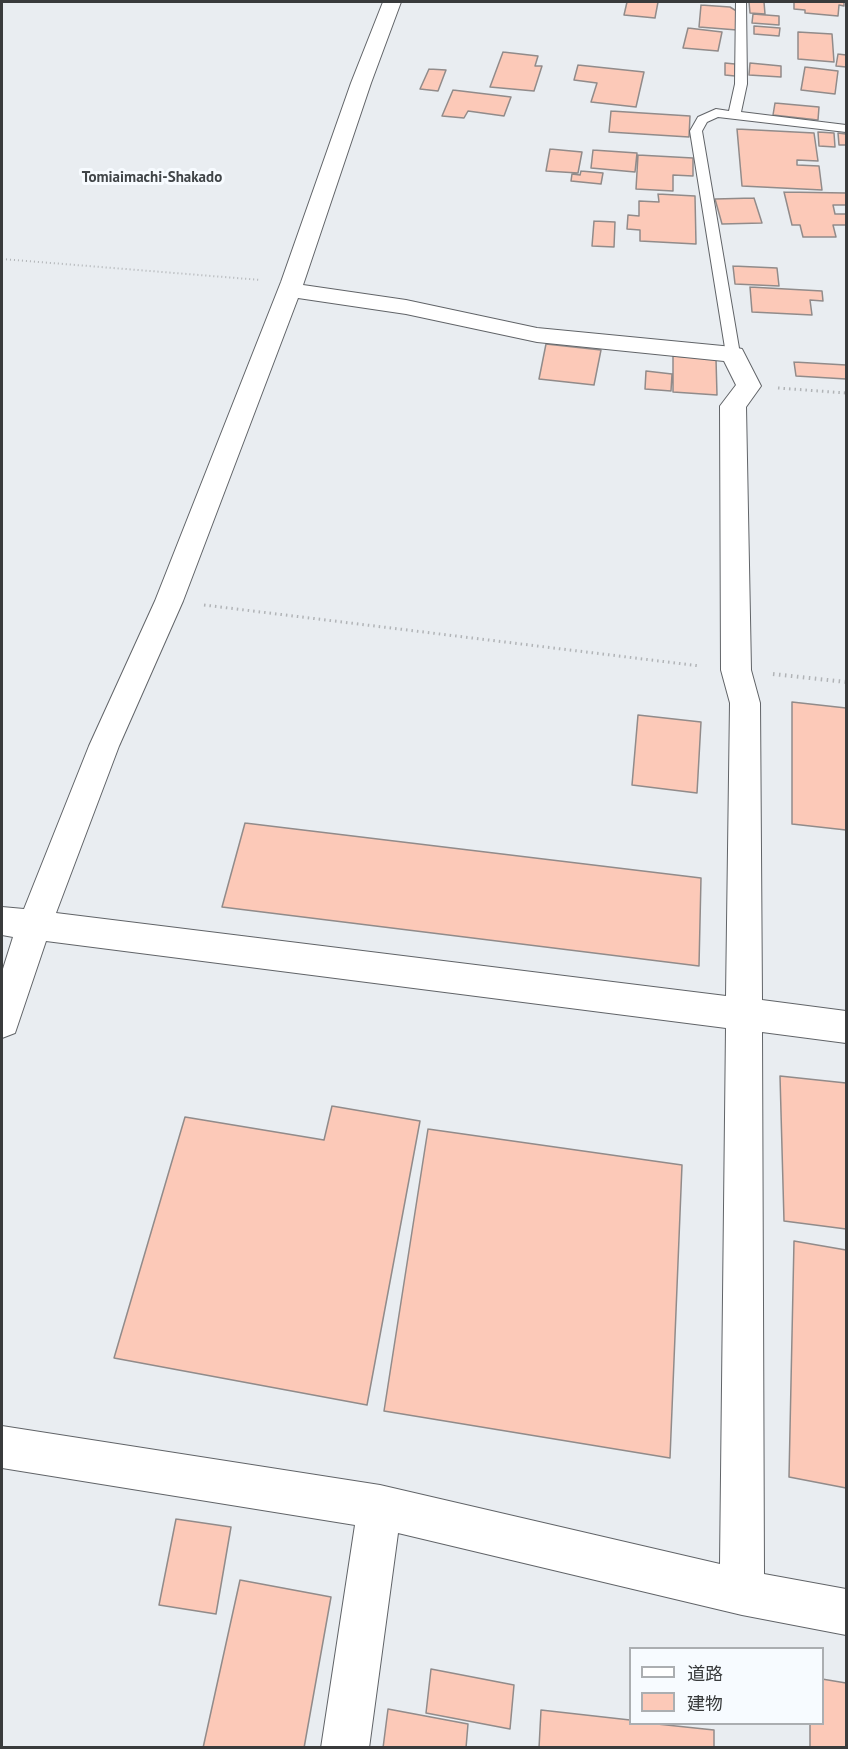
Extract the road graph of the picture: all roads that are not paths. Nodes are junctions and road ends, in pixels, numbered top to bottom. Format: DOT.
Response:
graph roads {
  1 [pos="393,2"];
  2 [pos="741,2"];
  3 [pos="734,115"];
  4 [pos="846,129"];
  5 [pos="291,286"];
  6 [pos="733,354"];
  7 [pos="18,924"];
  8 [pos="744,1015"];
  9 [pos="2,1022"];
  10 [pos="846,1027"];
  11 [pos="2,1447"];
  12 [pos="380,1508"];
  13 [pos="742,1592"];
  14 [pos="846,1612"];
  15 [pos="345,1748"];
  1 -- 5 [label="street"];
  2 -- 3 [label="lane"];
  3 -- 4 [label="lane"];
  3 -- 6 [label="lane"];
  5 -- 6 [label="street"];
  5 -- 7 [label="street"];
  6 -- 8 [label="street"];
  7 -- 8 [label="street"];
  7 -- 9 [label="street"];
  8 -- 10 [label="street"];
  8 -- 13 [label="street"];
  11 -- 12 [label="street"];
  12 -- 13 [label="street"];
  12 -- 15 [label="street"];
  13 -- 14 [label="street"];
}
